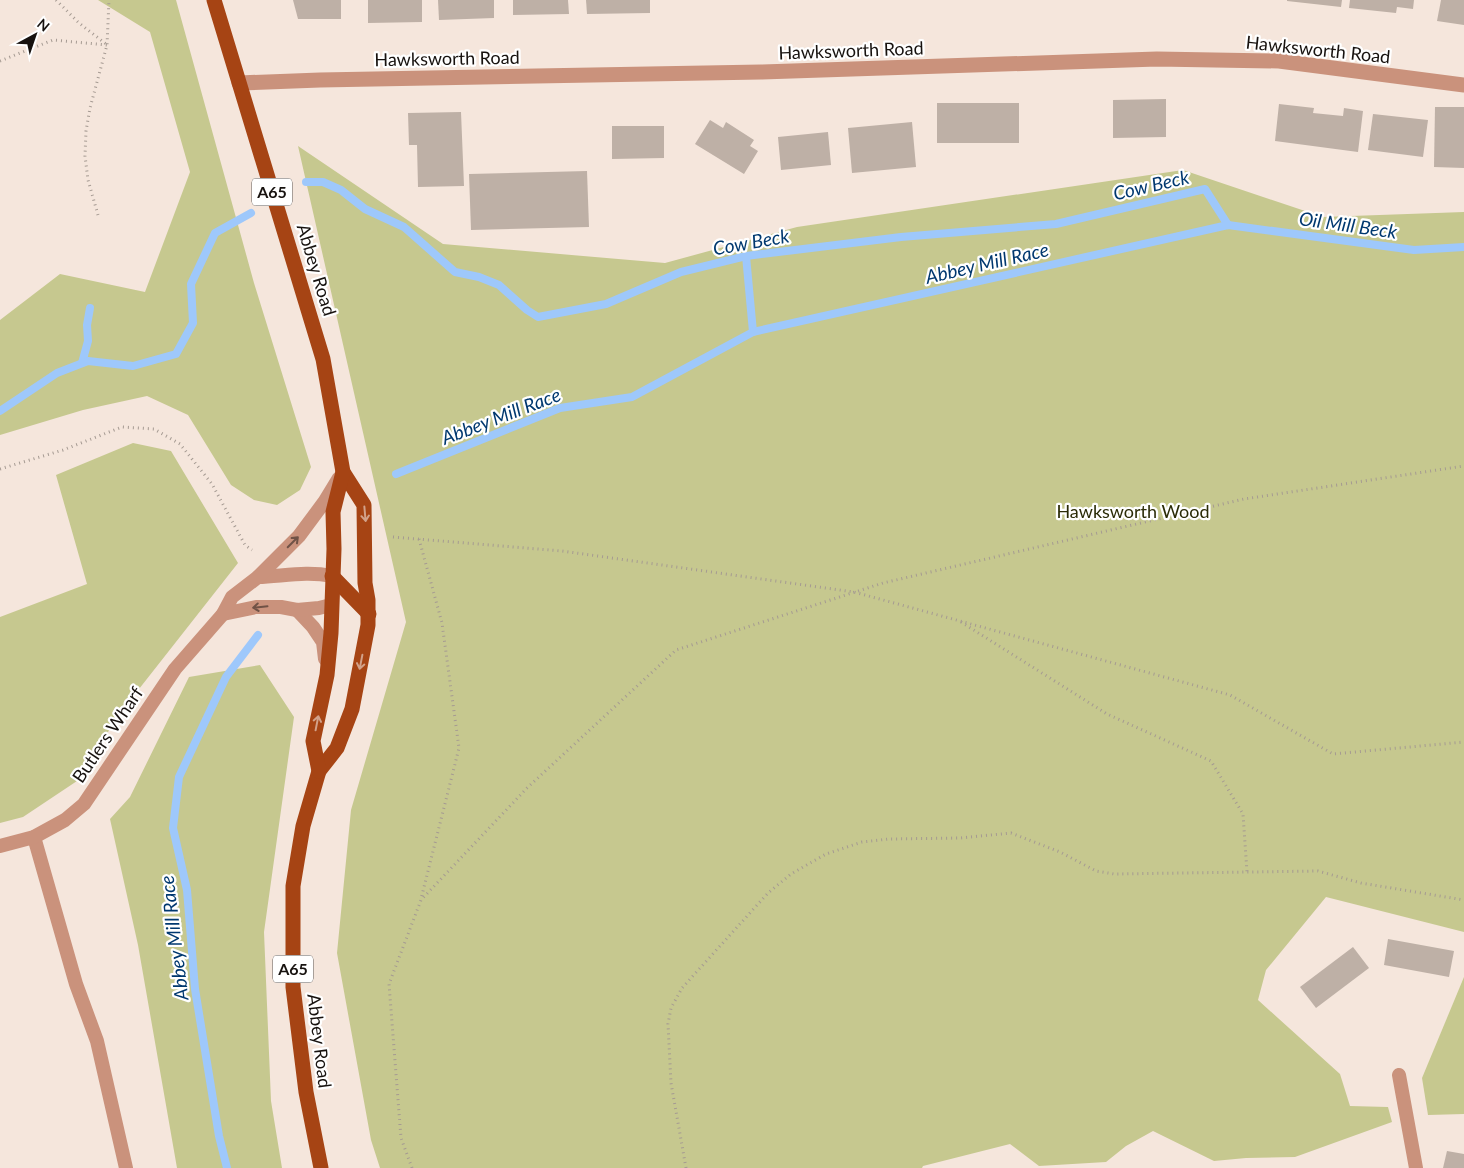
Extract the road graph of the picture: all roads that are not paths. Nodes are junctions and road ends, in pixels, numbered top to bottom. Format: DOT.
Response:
graph roads {
  1 [pos="214,0"];
  2 [pos="238,83"];
  3 [pos="1464,85"];
  4 [pos="343,472"];
  5 [pos="332,576"];
  6 [pos="258,577"];
  7 [pos="365,583"];
  8 [pos="351,594"];
  9 [pos="331,605"];
  10 [pos="297,610"];
  11 [pos="223,614"];
  12 [pos="369,614"];
  13 [pos="327,675"];
  14 [pos="319,771"];
  15 [pos="34,837"];
  16 [pos="0,846"];
  17 [pos="1399,1075"];
  18 [pos="126,1168"];
  19 [pos="321,1168"];
  20 [pos="1416,1168"];
  1 -- 2 [label="main road, A65"];
  2 -- 3 [label="street, Hawksworth Road"];
  2 -- 4 [label="main road, Abbey Road / A65"];
  4 -- 5 [label="main road, Abbey Road / A65"];
  6 -- 4 [label="lane, Butlers Wharf, one-way"];
  4 -- 7 [label="main road, Abbey Road / A65, one-way"];
  5 -- 6 [label="lane"];
  5 -- 8 [label="main road"];
  5 -- 9 [label="main road, Abbey Road / A65"];
  6 -- 11 [label="lane, Butlers Wharf"];
  7 -- 8 [label="main road"];
  7 -- 12 [label="main road, Abbey Road / A65"];
  8 -- 9 [label="main road"];
  8 -- 12 [label="main road"];
  9 -- 10 [label="lane"];
  9 -- 13 [label="main road, Abbey Road / A65"];
  10 -- 11 [label="lane, one-way"];
  10 -- 13 [label="lane"];
  11 -- 15 [label="lane, Butlers Wharf"];
  12 -- 14 [label="main road, Abbey Road / A65, one-way"];
  14 -- 13 [label="main road, Abbey Road / A65, one-way"];
  14 -- 19 [label="main road, Abbey Road / A65"];
  15 -- 16 [label="lane, Butlers Wharf"];
  15 -- 18 [label="lane"];
  17 -- 20 [label="lane"];
}
